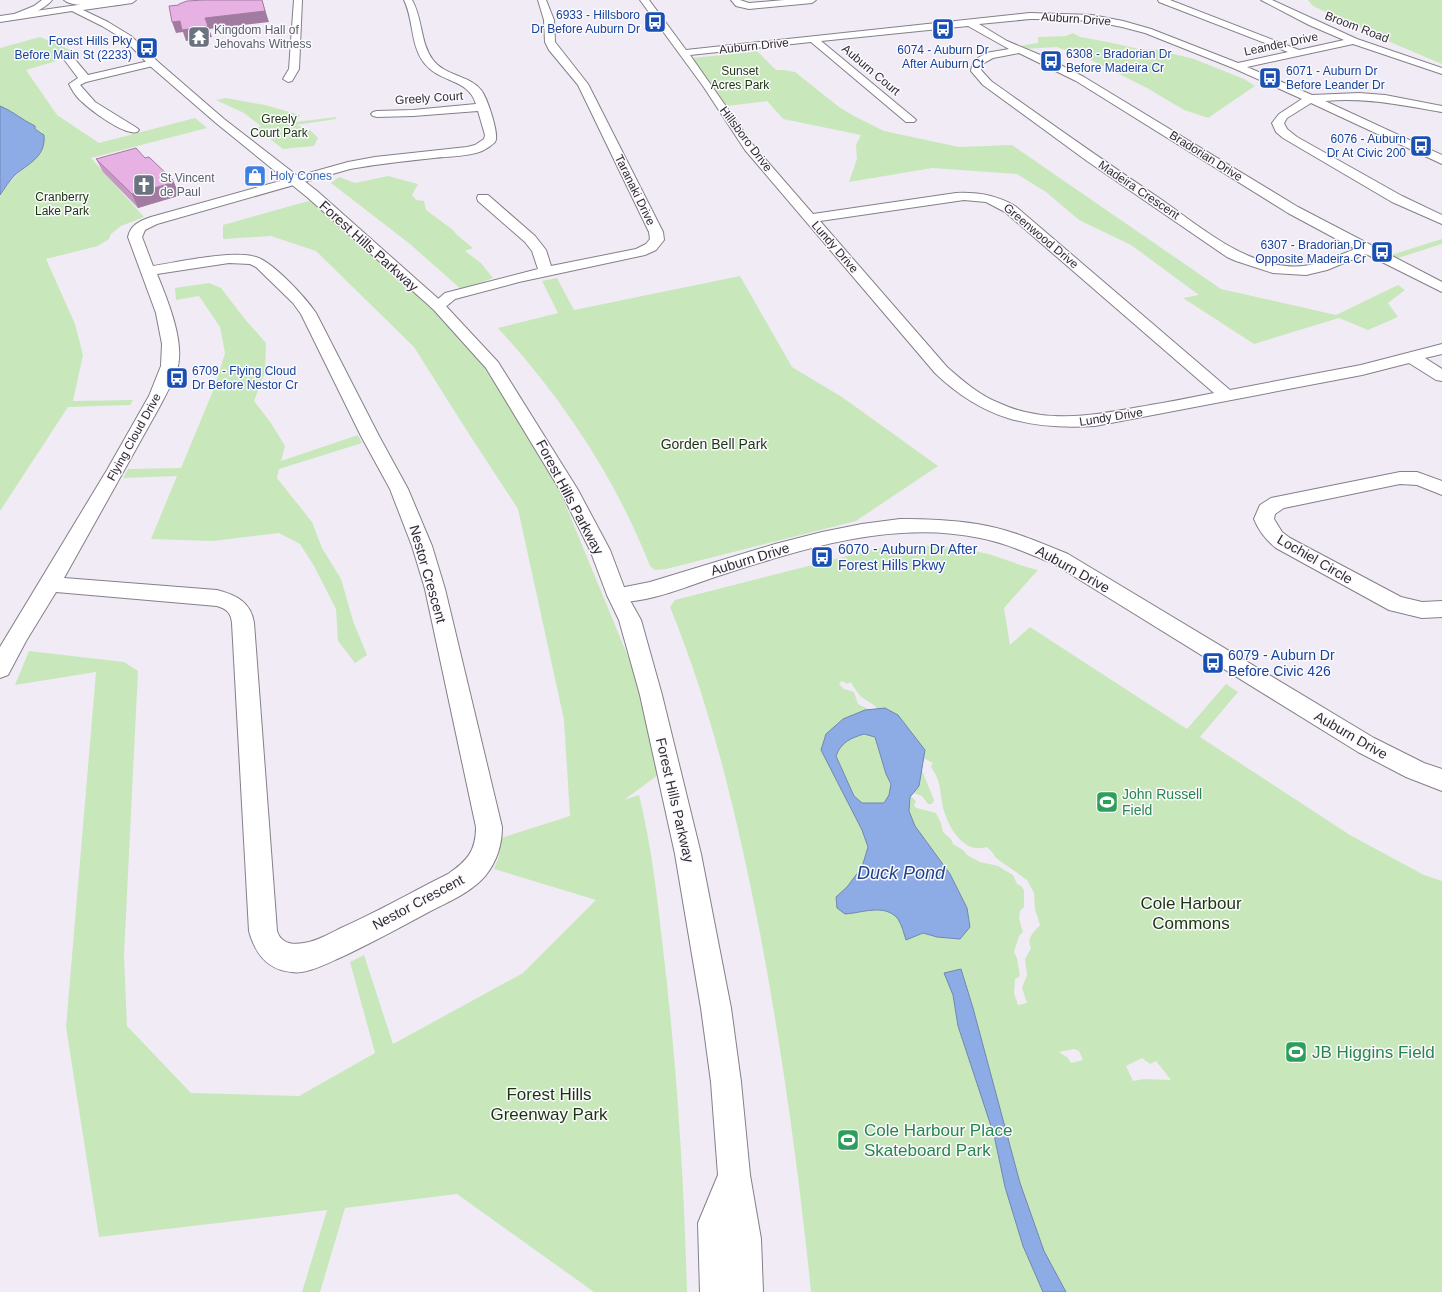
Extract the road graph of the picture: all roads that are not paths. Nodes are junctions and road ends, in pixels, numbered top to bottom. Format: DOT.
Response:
graph roads {
  1 [pos="48,0"];
  2 [pos="57,0"];
  3 [pos="68,0"];
  4 [pos="132,0"];
  5 [pos="298,0"];
  6 [pos="408,0"];
  7 [pos="542,0"];
  8 [pos="644,0"];
  9 [pos="812,0"];
  10 [pos="1162,0"];
  11 [pos="1265,0"];
  12 [pos="120,2"];
  13 [pos="737,2"];
  14 [pos="74,9"];
  15 [pos="15,17"];
  16 [pos="0,19"];
  17 [pos="970,23"];
  18 [pos="106,24"];
  19 [pos="814,40"];
  20 [pos="1354,41"];
  21 [pos="1019,50"];
  22 [pos="684,53"];
  23 [pos="1299,53"];
  24 [pos="68,58"];
  25 [pos="153,63"];
  26 [pos="1237,66"];
  27 [pos="1442,71"];
  28 [pos="85,79"];
  29 [pos="288,79"];
  30 [pos="1310,99"];
  31 [pos="482,107"];
  32 [pos="1442,109"];
  33 [pos="377,114"];
  34 [pos="910,120"];
  35 [pos="133,130"];
  36 [pos="1442,160"];
  37 [pos="294,180"];
  38 [pos="483,198"];
  39 [pos="810,218"];
  40 [pos="1442,220"];
  41 [pos="1367,249"];
  42 [pos="148,271"];
  43 [pos="546,272"];
  44 [pos="1442,288"];
  45 [pos="438,306"];
  46 [pos="1442,349"];
  47 [pos="1413,358"];
  48 [pos="1442,376"];
  49 [pos="1227,396"];
  50 [pos="1442,489"];
  51 [pos="50,584"];
  52 [pos="617,595"];
  53 [pos="1442,609"];
  54 [pos="0,668"];
  55 [pos="1442,780"];
  56 [pos="734,1175"];
  57 [pos="718,1292"];
  58 [pos="745,1292"];
  1 -- 15 [label="main road"];
  2 -- 14 [label="main road, Forest Hills Parkway"];
  3 -- 12 [label="main road"];
  4 -- 12 [label="main road"];
  5 -- 29 [label="main road"];
  6 -- 31 [label="main road"];
  7 -- 43 [label="main road, Taranaki Drive"];
  8 -- 22 [label="main road, Hillsboro Drive"];
  9 -- 13 [label="main road"];
  10 -- 23 [label="main road"];
  11 -- 20 [label="main road, Broom Road"];
  12 -- 14 [label="main road"];
  12 -- 18 [label="main road"];
  14 -- 15 [label="main road"];
  14 -- 18 [label="main road, Forest Hills Parkway"];
  15 -- 16 [label="main road"];
  15 -- 18 [label="main road"];
  17 -- 19 [label="main road, Auburn Drive"];
  17 -- 21 [label="main road, Bradorian Drive"];
  17 -- 26 [label="main road, Auburn Drive"];
  18 -- 25 [label="main road, Forest Hills Parkway"];
  19 -- 22 [label="main road, Auburn Drive"];
  19 -- 34 [label="main road, Auburn Court"];
  20 -- 23 [label="main road, Leander Drive"];
  20 -- 27 [label="main road, Broom Road"];
  21 -- 41 [label="main road, Bradorian Drive"];
  21 -- 41 [label="main road, Madeira Crescent"];
  22 -- 39 [label="main road, Hillsboro Drive"];
  23 -- 26 [label="main road, Leander Drive"];
  24 -- 28 [label="main road"];
  25 -- 28 [label="main road"];
  25 -- 37 [label="main road, Forest Hills Parkway"];
  26 -- 30 [label="main road, Auburn Drive"];
  28 -- 35 [label="main road"];
  30 -- 32 [label="main road"];
  30 -- 36 [label="main road, Auburn Drive"];
  30 -- 40 [label="main road"];
  31 -- 33 [label="main road, Greely Court"];
  31 -- 37 [label="main road"];
  37 -- 42 [label="main road, Flying Cloud Drive"];
  37 -- 45 [label="main road, Forest Hills Parkway"];
  38 -- 43 [label="main road"];
  39 -- 49 [label="main road, Greenwood Drive"];
  39 -- 49 [label="main road, Lundy Drive"];
  41 -- 44 [label="main road, Bradorian Drive"];
  42 -- 51 [label="main road, Flying Cloud Drive"];
  42 -- 51 [label="main road, Nestor Crescent"];
  43 -- 45 [label="main road, Taranaki Drive"];
  45 -- 52 [label="main road, Forest Hills Parkway"];
  46 -- 47 [label="main road, Lundy Drive"];
  47 -- 48 [label="main road"];
  47 -- 49 [label="main road, Lundy Drive"];
  50 -- 53 [label="main road, Lochiel Circle"];
  51 -- 54 [label="main road, Flying Cloud Drive"];
  52 -- 55 [label="main road, Auburn Drive"];
  52 -- 56 [label="main road, Forest Hills Parkway"];
  56 -- 57 [label="main road, Forest Hills Parkway"];
  56 -- 58 [label="main road, Forest Hills Parkway"];
}
